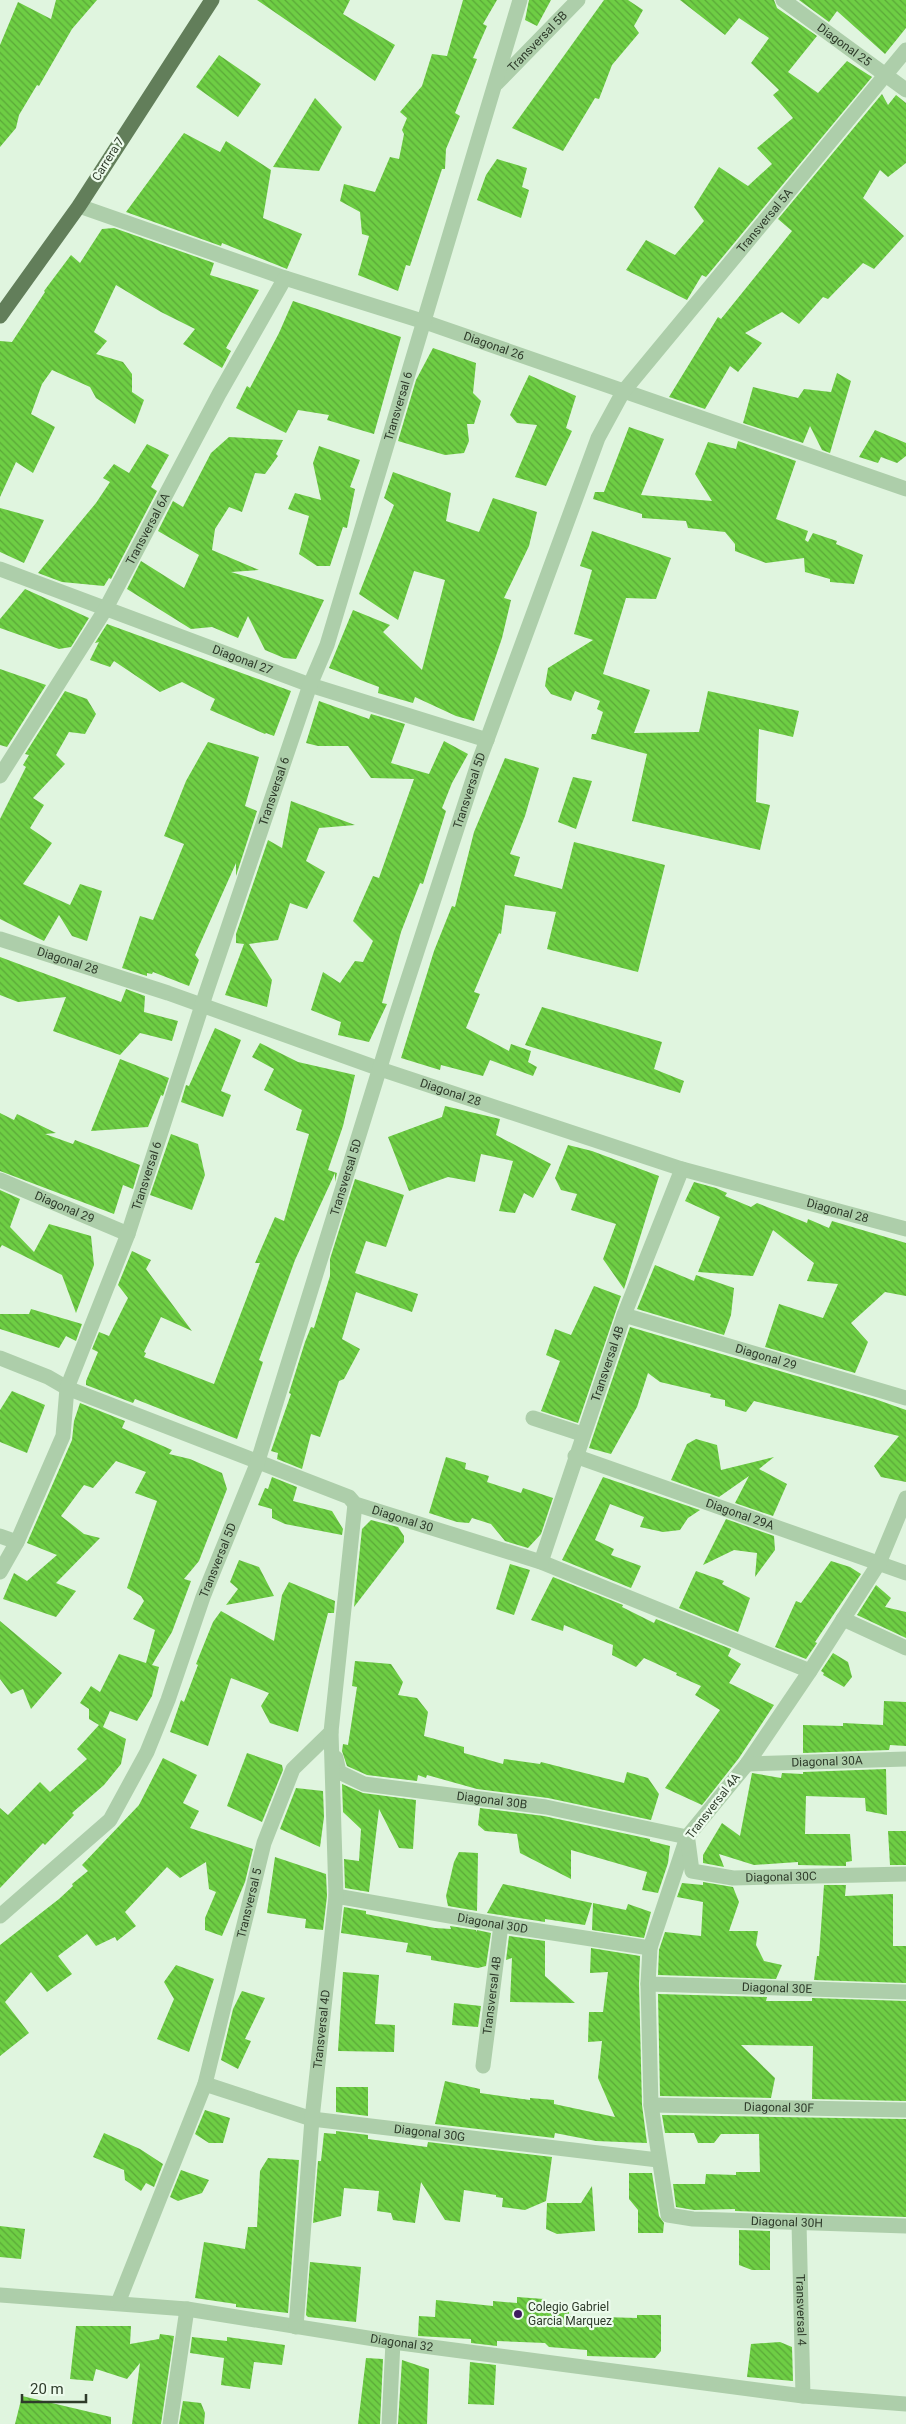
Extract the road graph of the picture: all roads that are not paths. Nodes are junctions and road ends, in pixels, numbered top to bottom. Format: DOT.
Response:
graph roads {
  1 [pos="212,0"];
  2 [pos="520,0"];
  3 [pos="578,0"];
  4 [pos="783,0"];
  5 [pos="906,50"];
  6 [pos="885,77"];
  7 [pos="496,84"];
  8 [pos="906,90"];
  9 [pos="79,206"];
  10 [pos="285,278"];
  11 [pos="0,316"];
  12 [pos="425,322"];
  13 [pos="623,392"];
  14 [pos="906,489"];
  15 [pos="0,569"];
  16 [pos="105,610"];
  17 [pos="310,684"];
  18 [pos="487,740"];
  19 [pos="0,776"];
  20 [pos="0,939"];
  21 [pos="202,1005"];
  22 [pos="380,1069"];
  23 [pos="682,1169"];
  24 [pos="0,1180"];
  25 [pos="906,1230"];
  26 [pos="128,1234"];
  27 [pos="624,1315"];
  28 [pos="0,1358"];
  29 [pos="67,1388"];
  30 [pos="906,1398"];
  31 [pos="532,1418"];
  32 [pos="582,1434"];
  33 [pos="575,1456"];
  34 [pos="258,1464"];
  35 [pos="906,1498"];
  36 [pos="354,1504"];
  37 [pos="0,1536"];
  38 [pos="17,1542"];
  39 [pos="541,1562"];
  40 [pos="879,1564"];
  41 [pos="0,1572"];
  42 [pos="906,1573"];
  43 [pos="844,1619"];
  44 [pos="906,1648"];
  45 [pos="810,1672"];
  46 [pos="331,1732"];
  47 [pos="906,1759"];
  48 [pos="747,1764"];
  49 [pos="687,1837"];
  50 [pos="906,1874"];
  51 [pos="336,1896"];
  52 [pos="0,1916"];
  53 [pos="500,1925"];
  54 [pos="650,1948"];
  55 [pos="648,1984"];
  56 [pos="906,1992"];
  57 [pos="483,2066"];
  58 [pos="205,2084"];
  59 [pos="651,2105"];
  60 [pos="906,2110"];
  61 [pos="312,2118"];
  62 [pos="658,2160"];
  63 [pos="668,2215"];
  64 [pos="799,2222"];
  65 [pos="906,2226"];
  66 [pos="0,2295"];
  67 [pos="118,2302"];
  68 [pos="188,2309"];
  69 [pos="296,2327"];
  70 [pos="393,2342"];
  71 [pos="803,2396"];
  72 [pos="906,2404"];
  73 [pos="170,2424"];
  74 [pos="389,2424"];
  1 -- 9 [label="main road, Carrera 7"];
  2 -- 7 [label="street, Transversal 6"];
  3 -- 7 [label="street, Transversal 5B"];
  4 -- 6 [label="street, Diagonal 25"];
  5 -- 6 [label="street, Transversal 5A"];
  6 -- 8 [label="street, Diagonal 25"];
  6 -- 13 [label="street, Transversal 5A"];
  7 -- 12 [label="street, Transversal 6"];
  9 -- 10 [label="street, Diagonal 26"];
  9 -- 11 [label="main road, Carrera 7"];
  10 -- 12 [label="street, Diagonal 26"];
  10 -- 16 [label="street, Transversal 6A"];
  12 -- 13 [label="street, Diagonal 26"];
  12 -- 17 [label="street, Transversal 6"];
  13 -- 14 [label="street, Diagonal 26"];
  13 -- 18 [label="street, Transversal 5D"];
  15 -- 16 [label="street, Diagonal 27"];
  16 -- 17 [label="street, Diagonal 27"];
  16 -- 19 [label="street, Transversal 6A"];
  17 -- 18 [label="street, Diagonal 27"];
  17 -- 21 [label="street, Transversal 6"];
  18 -- 22 [label="street, Transversal 5D"];
  20 -- 21 [label="street, Diagonal 28"];
  21 -- 22 [label="street, Diagonal 28"];
  21 -- 26 [label="street, Transversal 6"];
  22 -- 23 [label="street, Diagonal 28"];
  22 -- 34 [label="street, Transversal 5D"];
  23 -- 25 [label="street, Diagonal 28"];
  23 -- 27 [label="street, Transversal 4B"];
  24 -- 26 [label="street, Diagonal 29"];
  26 -- 29 [label="street, Transversal 6"];
  27 -- 30 [label="street, Diagonal 29"];
  27 -- 32 [label="street, Transversal 4B"];
  28 -- 29 [label="street, Diagonal 30"];
  29 -- 34 [label="street, Diagonal 30"];
  29 -- 38 [label="street, Transversal 6"];
  31 -- 32 [label="street"];
  32 -- 33 [label="street, Transversal 4B"];
  33 -- 39 [label="street, Transversal 4B"];
  33 -- 40 [label="street, Diagonal 29A"];
  34 -- 36 [label="street, Diagonal 30"];
  34 -- 52 [label="street, Transversal 5D"];
  35 -- 40 [label="street, Transversal 4A"];
  36 -- 39 [label="street, Diagonal 30"];
  36 -- 46 [label="street"];
  37 -- 38 [label="street"];
  38 -- 41 [label="street, Transversal 6"];
  39 -- 45 [label="street, Diagonal 30"];
  40 -- 42 [label="street, Diagonal 29A"];
  40 -- 43 [label="street, Transversal 4A"];
  43 -- 44 [label="street"];
  43 -- 45 [label="street, Transversal 4A"];
  45 -- 48 [label="street, Transversal 4A"];
  46 -- 49 [label="street, Diagonal 30B"];
  46 -- 51 [label="street, Transversal 4D"];
  46 -- 58 [label="street, Transversal 5"];
  47 -- 48 [label="street, Diagonal 30A"];
  48 -- 49 [label="street, Transversal 4A"];
  49 -- 50 [label="street, Diagonal 30C"];
  49 -- 54 [label="street, Transversal 4A"];
  51 -- 53 [label="street, Diagonal 30D"];
  51 -- 61 [label="street, Transversal 4D"];
  53 -- 54 [label="street, Diagonal 30D"];
  53 -- 57 [label="street, Transversal 4B"];
  54 -- 55 [label="street, Transversal 4A"];
  55 -- 56 [label="street, Diagonal 30E"];
  55 -- 59 [label="street, Transversal 4A"];
  58 -- 61 [label="street, Diagonal 30G"];
  58 -- 67 [label="street, Transversal 5"];
  59 -- 60 [label="street, Diagonal 30F"];
  59 -- 62 [label="street, Transversal 4A"];
  61 -- 62 [label="street, Diagonal 30G"];
  61 -- 69 [label="street, Transversal 4D"];
  62 -- 63 [label="street, Transversal 4A"];
  63 -- 64 [label="street, Diagonal 30H"];
  64 -- 65 [label="street, Diagonal 30H"];
  64 -- 71 [label="street, Transversal 4"];
  66 -- 67 [label="street, Diagonal 32"];
  67 -- 68 [label="street, Diagonal 32"];
  68 -- 69 [label="street, Diagonal 32"];
  68 -- 73 [label="street"];
  69 -- 70 [label="street, Diagonal 32"];
  70 -- 71 [label="street, Diagonal 32"];
  70 -- 74 [label="street"];
  71 -- 72 [label="street, Diagonal 32"];
}
